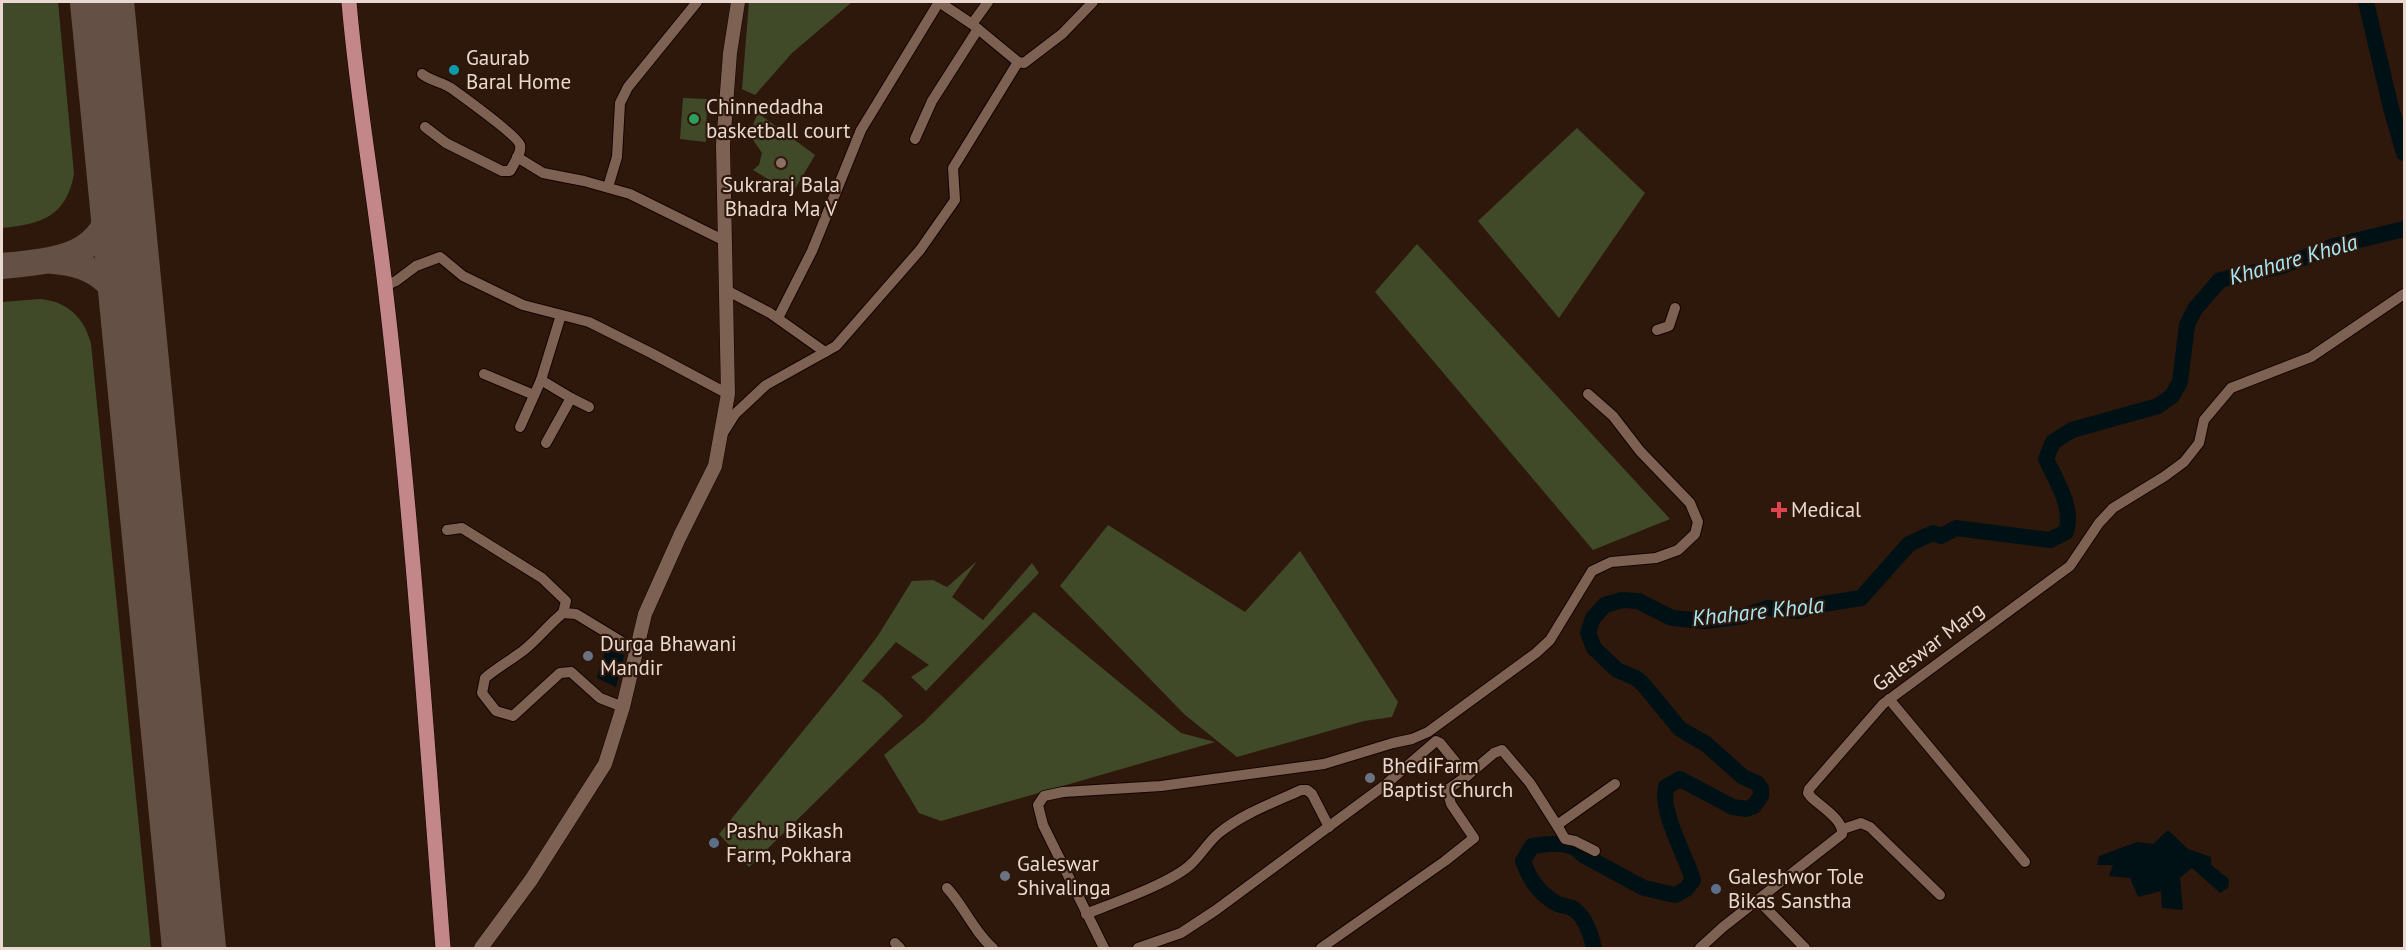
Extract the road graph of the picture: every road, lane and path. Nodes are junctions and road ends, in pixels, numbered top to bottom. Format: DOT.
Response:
graph roads {
  1 [pos="349,2"];
  2 [pos="697,2"];
  3 [pos="738,2"];
  4 [pos="939,2"];
  5 [pos="988,2"];
  6 [pos="1093,2"];
  7 [pos="975,26"];
  8 [pos="1018,62"];
  9 [pos="422,74"];
  10 [pos="425,127"];
  11 [pos="915,139"];
  12 [pos="517,158"];
  13 [pos="608,187"];
  14 [pos="725,241"];
  15 [pos="385,285"];
  16 [pos="726,290"];
  17 [pos="2404,294"];
  18 [pos="1675,308"];
  19 [pos="561,315"];
  20 [pos="778,318"];
  21 [pos="1657,330"];
  22 [pos="825,352"];
  23 [pos="483,374"];
  24 [pos="541,380"];
  25 [pos="728,394"];
  26 [pos="1588,394"];
  27 [pos="534,395"];
  28 [pos="571,398"];
  29 [pos="589,407"];
  30 [pos="520,427"];
  31 [pos="723,433"];
  32 [pos="546,443"];
  33 [pos="447,530"];
  34 [pos="562,613"];
  35 [pos="637,651"];
  36 [pos="1889,699"];
  37 [pos="623,706"];
  38 [pos="1467,776"];
  39 [pos="1615,784"];
  40 [pos="1329,827"];
  41 [pos="1558,827"];
  42 [pos="1843,829"];
  43 [pos="1595,851"];
  44 [pos="2025,862"];
  45 [pos="947,888"];
  46 [pos="1940,895"];
  47 [pos="1758,900"];
  48 [pos="1086,914"];
  49 [pos="443,948"];
  50 [pos="481,948"];
  51 [pos="993,948"];
  52 [pos="1104,948"];
  53 [pos="1138,948"];
  54 [pos="1321,948"];
  55 [pos="1700,948"];
  56 [pos="1805,948"];
  1 -- 15 [label="main road"];
  2 -- 13 [label="street"];
  3 -- 14 [label="street"];
  4 -- 7 [label="street"];
  4 -- 20 [label="street"];
  5 -- 7 [label="street"];
  6 -- 8 [label="street"];
  7 -- 8 [label="street"];
  7 -- 11 [label="street"];
  8 -- 22 [label="street"];
  9 -- 12 [label="street"];
  10 -- 12 [label="street"];
  12 -- 13 [label="street"];
  13 -- 14 [label="street"];
  14 -- 16 [label="street"];
  15 -- 19 [label="street"];
  15 -- 49 [label="main road"];
  16 -- 20 [label="street"];
  16 -- 25 [label="street"];
  17 -- 36 [label="street, Galeswar Marg"];
  18 -- 21 [label="street"];
  19 -- 24 [label="street"];
  19 -- 25 [label="street"];
  20 -- 22 [label="street"];
  22 -- 31 [label="street"];
  23 -- 27 [label="street"];
  24 -- 27 [label="street"];
  24 -- 28 [label="street"];
  25 -- 31 [label="street"];
  26 -- 48 [label="street"];
  27 -- 30 [label="street"];
  28 -- 29 [label="street"];
  28 -- 32 [label="street"];
  31 -- 35 [label="street"];
  33 -- 34 [label="street"];
  34 -- 35 [label="street"];
  34 -- 37 [label="street"];
  35 -- 37 [label="street"];
  36 -- 42 [label="street, Galeswar Marg"];
  36 -- 44 [label="street"];
  37 -- 50 [label="street"];
  38 -- 40 [label="street"];
  38 -- 41 [label="street"];
  38 -- 54 [label="street"];
  39 -- 41 [label="street"];
  40 -- 48 [label="street"];
  40 -- 53 [label="street"];
  41 -- 43 [label="street"];
  42 -- 46 [label="street"];
  42 -- 47 [label="street"];
  45 -- 51 [label="street"];
  47 -- 55 [label="street"];
  47 -- 56 [label="street"];
  48 -- 52 [label="street"];
}
